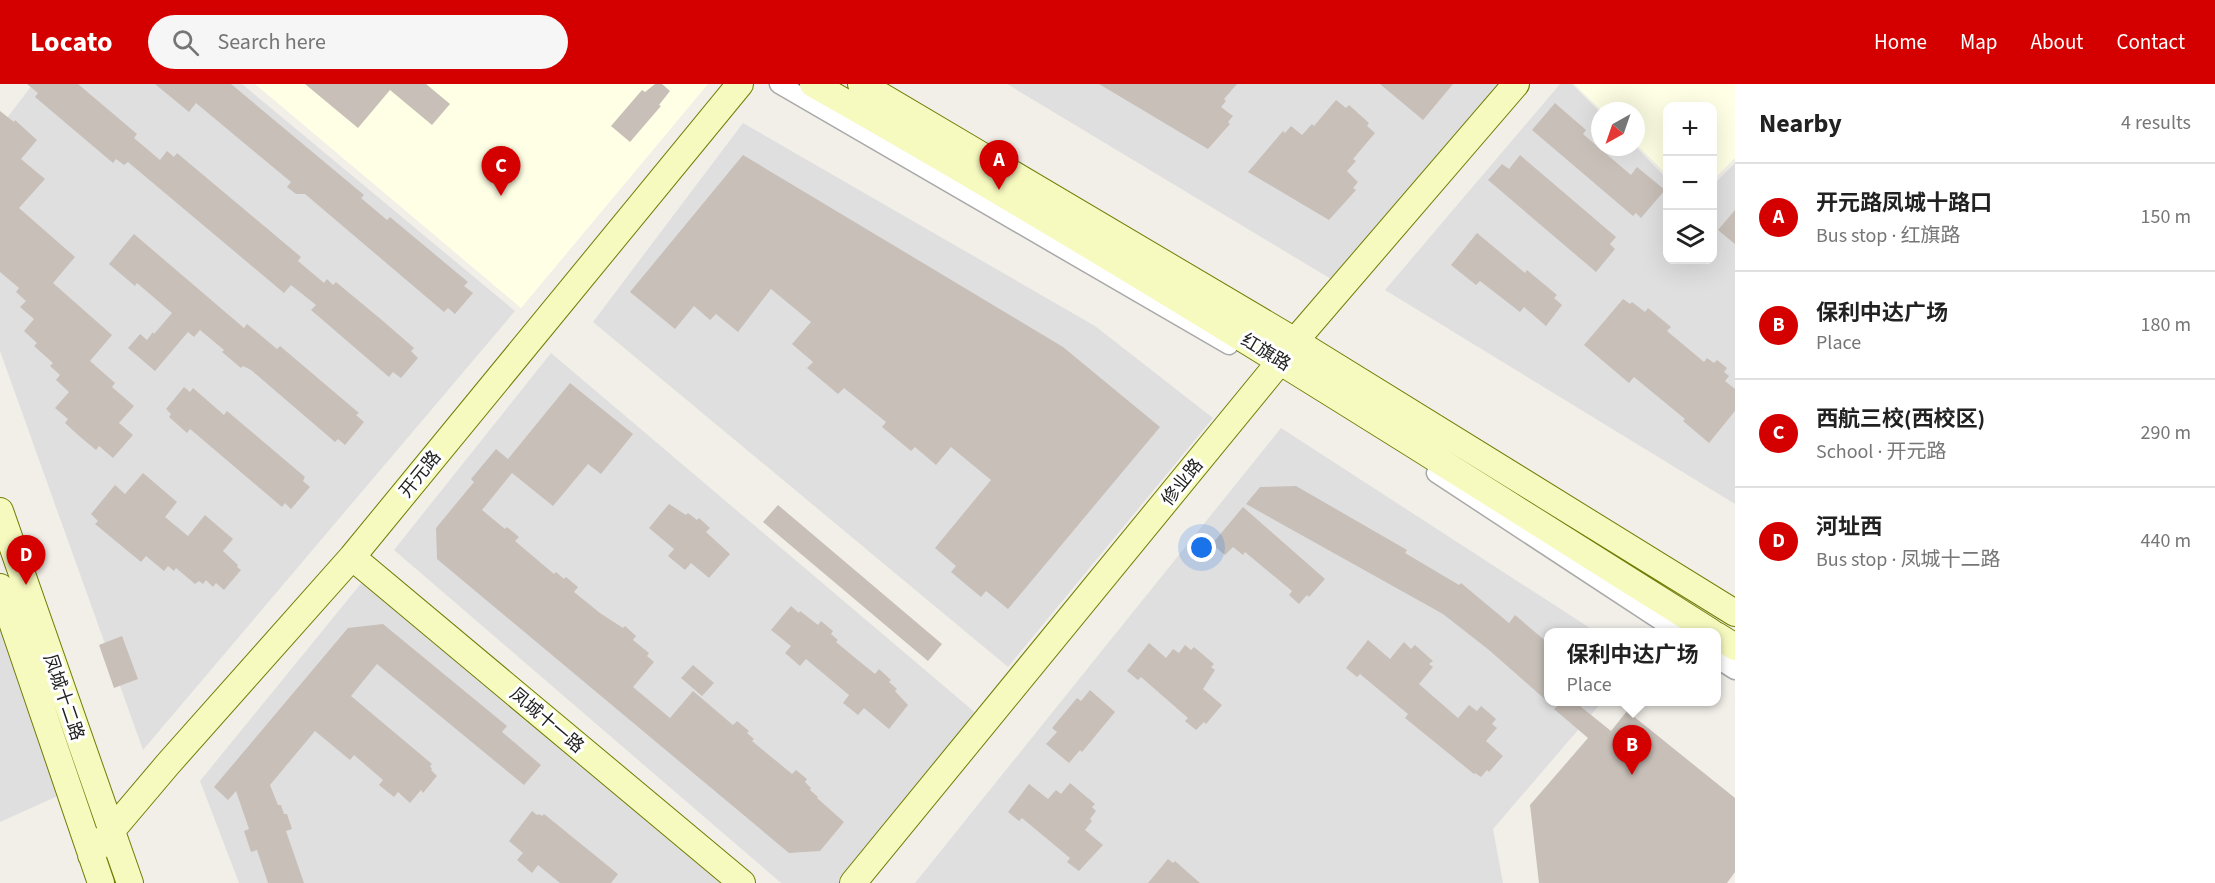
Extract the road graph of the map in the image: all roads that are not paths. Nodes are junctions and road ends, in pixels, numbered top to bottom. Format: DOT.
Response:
graph roads {
  1 [pos="740,84"];
  2 [pos="779,84"];
  3 [pos="813,84"];
  4 [pos="861,84"];
  5 [pos="1515,84"];
  6 [pos="1283,357"];
  7 [pos="0,511"];
  8 [pos="351,557"];
  9 [pos="0,587"];
  10 [pos="1735,613"];
  11 [pos="1670,628"];
  12 [pos="1704,628"];
  13 [pos="1721,638"];
  14 [pos="1735,647"];
  15 [pos="1721,661"];
  16 [pos="1735,670"];
  17 [pos="111,830"];
  18 [pos="91,855"];
  19 [pos="101,883"];
  20 [pos="130,883"];
  21 [pos="742,883"];
  22 [pos="853,883"];
  1 -- 8 [label="street, 开元路"];
  2 -- 6 [label="street"];
  3 -- 6 [label="street, 红旗路"];
  4 -- 6 [label="street, 红旗路"];
  5 -- 6 [label="street, 修业路"];
  6 -- 10 [label="street, 红旗路"];
  6 -- 11 [label="street"];
  6 -- 12 [label="street, 红旗路"];
  6 -- 22 [label="street, 修业路"];
  7 -- 17 [label="street, 凤城十二路"];
  8 -- 17 [label="street, 开元路"];
  8 -- 21 [label="street, 凤城十一路"];
  9 -- 18 [label="street, 凤城十二路"];
  13 -- 14 [label="street"];
  15 -- 16 [label="street"];
  17 -- 18 [label="street, 开元路"];
  17 -- 20 [label="street, 凤城十二路"];
  18 -- 19 [label="street, 凤城十二路"];
}
